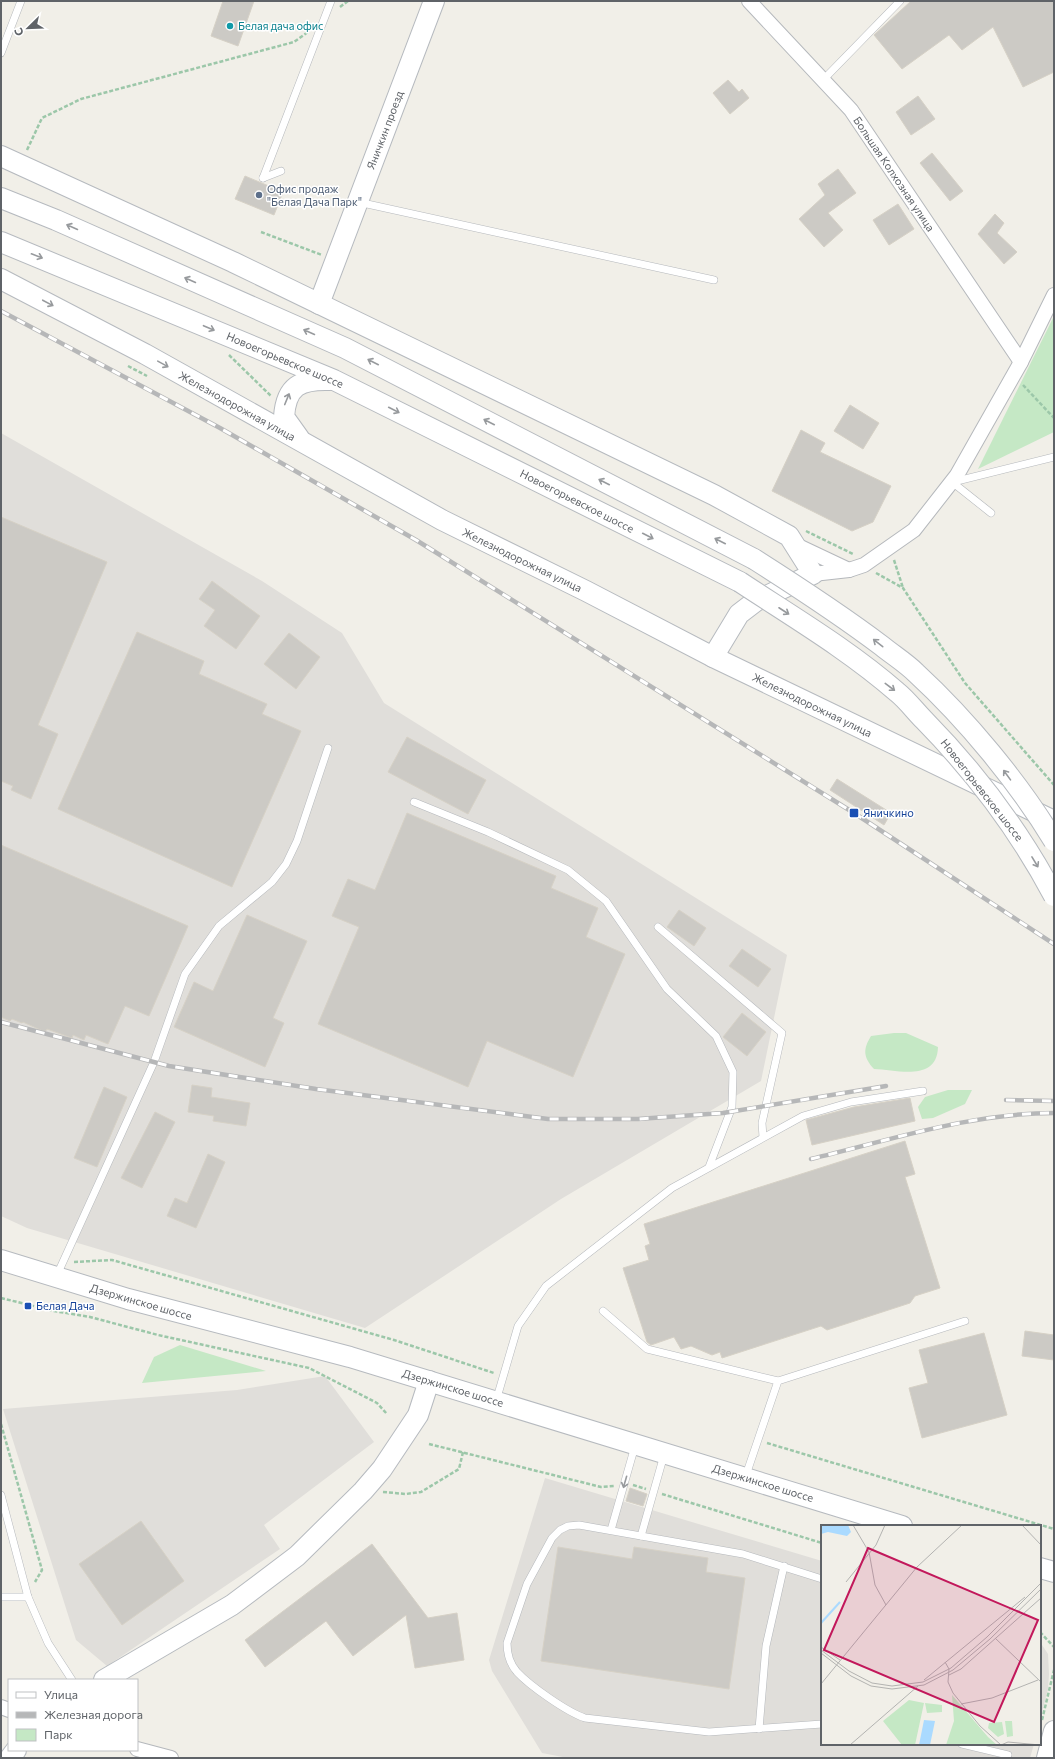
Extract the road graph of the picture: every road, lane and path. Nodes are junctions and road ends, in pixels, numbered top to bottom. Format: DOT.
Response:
graph roads {
  1 [pos="21,1"];
  2 [pos="330,1"];
  3 [pos="348,1"];
  4 [pos="434,1"];
  5 [pos="749,1"];
  6 [pos="900,1"];
  7 [pos="323,20"];
  8 [pos="1,53"];
  9 [pos="823,80"];
  10 [pos="1,156"];
  11 [pos="20,165"];
  12 [pos="281,171"];
  13 [pos="1,198"];
  14 [pos="358,202"];
  15 [pos="1,242"];
  16 [pos="1,279"];
  17 [pos="714,280"];
  18 [pos="1054,295"];
  19 [pos="319,304"];
  20 [pos="1021,362"];
  21 [pos="1014,375"];
  22 [pos="334,380"];
  23 [pos="1054,418"];
  24 [pos="305,444"];
  25 [pos="1054,457"];
  26 [pos="952,482"];
  27 [pos="991,513"];
  28 [pos="794,544"];
  29 [pos="891,548"];
  30 [pos="864,565"];
  31 [pos="849,570"];
  32 [pos="813,574"];
  33 [pos="903,588"];
  34 [pos="713,657"];
  35 [pos="328,748"];
  36 [pos="1054,785"];
  37 [pos="414,802"];
  38 [pos="1054,821"];
  39 [pos="1054,841"];
  40 [pos="1054,896"];
  41 [pos="658,927"];
  42 [pos="923,1091"];
  43 [pos="763,1137"];
  44 [pos="709,1167"];
  45 [pos="1,1260"];
  46 [pos="59,1270"];
  47 [pos="1,1298"];
  48 [pos="603,1311"];
  49 [pos="965,1321"];
  50 [pos="503,1376"];
  51 [pos="429,1381"];
  52 [pos="778,1381"];
  53 [pos="496,1401"];
  54 [pos="387,1414"];
  55 [pos="1,1424"];
  56 [pos="758,1440"];
  57 [pos="636,1444"];
  58 [pos="463,1452"];
  59 [pos="664,1453"];
  60 [pos="745,1478"];
  61 [pos="363,1491"];
  62 [pos="1,1495"];
  63 [pos="899,1525"];
  64 [pos="1041,1525"];
  65 [pos="1041,1525"];
  66 [pos="1054,1529"];
  67 [pos="611,1530"];
  68 [pos="641,1536"];
  69 [pos="784,1566"];
  70 [pos="1041,1568"];
  71 [pos="1054,1572"];
  72 [pos="821,1579"];
  73 [pos="1,1597"];
  74 [pos="28,1597"];
  75 [pos="1041,1633"];
  76 [pos="1054,1647"];
  77 [pos="1054,1670"];
  78 [pos="71,1679"];
  79 [pos="106,1679"];
  80 [pos="821,1724"];
  81 [pos="1048,1727"];
  82 [pos="758,1729"];
  83 [pos="966,1745"];
  84 [pos="138,1749"];
  85 [pos="1008,1756"];
  86 [pos="171,1758"];
  87 [pos="1047,1758"];
  1 -- 8 [label="lane"];
  2 -- 7 [label="lane"];
  3 -- 7 [label="path"];
  4 -- 14 [label="main road, Яничкин проезд"];
  5 -- 9 [label="street, Большая Колхозная улица"];
  6 -- 9 [label="lane"];
  7 -- 11 [label="path"];
  7 -- 12 [label="lane"];
  9 -- 20 [label="street, Большая Колхозная улица"];
  10 -- 11 [label="main road"];
  11 -- 19 [label="main road"];
  39 -- 13 [label="main road, one-way, bridge"];
  14 -- 17 [label="lane"];
  14 -- 19 [label="main road, Яничкин проезд"];
  15 -- 22 [label="main road, Новоегорьевское шоссе, one-way"];
  16 -- 24 [label="main road, Железнодорожная улица, one-way"];
  18 -- 20 [label="street"];
  19 -- 28 [label="main road"];
  20 -- 21 [label="street"];
  21 -- 23 [label="path"];
  21 -- 26 [label="street"];
  24 -- 22 [label="main road, one-way"];
  22 -- 40 [label="main road, Новоегорьевское шоссе, one-way, bridge"];
  24 -- 34 [label="main road, Железнодорожная улица"];
  25 -- 26 [label="lane"];
  26 -- 27 [label="lane"];
  26 -- 29 [label="street"];
  28 -- 31 [label="street"];
  28 -- 32 [label="main road"];
  29 -- 30 [label="street"];
  29 -- 33 [label="path"];
  30 -- 31 [label="street"];
  30 -- 33 [label="path"];
  31 -- 32 [label="street"];
  32 -- 34 [label="main road"];
  33 -- 36 [label="path"];
  34 -- 38 [label="main road, Железнодорожная улица"];
  35 -- 46 [label="lane"];
  37 -- 44 [label="lane"];
  41 -- 43 [label="lane"];
  42 -- 43 [label="lane"];
  43 -- 44 [label="lane"];
  44 -- 50 [label="lane"];
  45 -- 46 [label="main road, Дзержинское шоссе"];
  46 -- 50 [label="path"];
  46 -- 51 [label="main road, Дзержинское шоссе"];
  47 -- 54 [label="path"];
  48 -- 52 [label="lane"];
  49 -- 52 [label="lane"];
  50 -- 53 [label="lane"];
  51 -- 53 [label="main road, Дзержинское шоссе"];
  51 -- 61 [label="main road"];
  52 -- 56 [label="lane"];
  53 -- 57 [label="main road, Дзержинское шоссе"];
  55 -- 74 [label="path"];
  56 -- 60 [label="lane"];
  56 -- 65 [label="path"];
  57 -- 59 [label="main road, Дзержинское шоссе"];
  57 -- 67 [label="lane, one-way"];
  58 -- 61 [label="path"];
  59 -- 60 [label="main road, Дзержинское шоссе"];
  59 -- 68 [label="lane"];
  60 -- 63 [label="main road, Дзержинское шоссе"];
  61 -- 79 [label="main road"];
  62 -- 74 [label="lane"];
  64 -- 66 [label="path"];
  67 -- 68 [label="lane"];
  67 -- 82 [label="lane"];
  68 -- 69 [label="lane"];
  69 -- 72 [label="lane"];
  69 -- 82 [label="lane"];
  70 -- 71 [label="main road"];
  73 -- 74 [label="lane"];
  74 -- 78 [label="lane"];
  75 -- 76 [label="path"];
  77 -- 81 [label="path"];
  80 -- 82 [label="lane"];
  81 -- 87 [label="main road"];
  83 -- 85 [label="lane"];
  84 -- 86 [label="street"];
}
